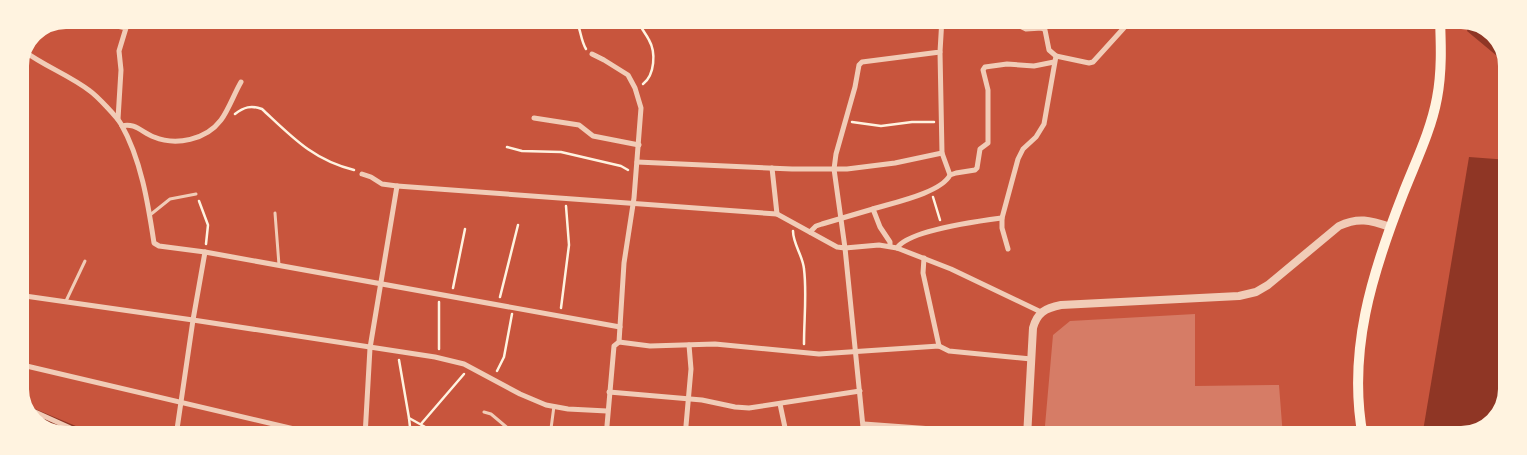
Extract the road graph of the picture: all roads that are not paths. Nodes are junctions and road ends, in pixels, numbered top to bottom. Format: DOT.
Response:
graph roads {
  1 [pos="118,26"];
  2 [pos="942,26"];
  3 [pos="1020,26"];
  4 [pos="1126,26"];
  5 [pos="1440,26"];
  6 [pos="1042,28"];
  7 [pos="940,52"];
  8 [pos="28,54"];
  9 [pos="592,54"];
  10 [pos="1055,59"];
  11 [pos="240,82"];
  12 [pos="534,118"];
  13 [pos="118,120"];
  14 [pos="122,126"];
  15 [pos="639,145"];
  16 [pos="942,153"];
  17 [pos="637,162"];
  18 [pos="772,168"];
  19 [pos="834,169"];
  20 [pos="362,174"];
  21 [pos="950,175"];
  22 [pos="397,186"];
  23 [pos="196,194"];
  24 [pos="632,203"];
  25 [pos="873,209"];
  26 [pos="275,213"];
  27 [pos="777,214"];
  28 [pos="150,215"];
  29 [pos="841,218"];
  30 [pos="1002,218"];
  31 [pos="1390,228"];
  32 [pos="810,232"];
  33 [pos="890,246"];
  34 [pos="845,248"];
  35 [pos="896,248"];
  36 [pos="1008,249"];
  37 [pos="206,252"];
  38 [pos="924,258"];
  39 [pos="85,261"];
  40 [pos="279,266"];
  41 [pos="381,284"];
  42 [pos="26,296"];
  43 [pos="66,302"];
  44 [pos="1041,312"];
  45 [pos="193,320"];
  46 [pos="620,327"];
  47 [pos="619,342"];
  48 [pos="689,345"];
  49 [pos="939,346"];
  50 [pos="370,348"];
  51 [pos="856,352"];
  52 [pos="1031,359"];
  53 [pos="26,366"];
  54 [pos="860,391"];
  55 [pos="609,392"];
  56 [pos="689,400"];
  57 [pos="182,402"];
  58 [pos="780,404"];
  59 [pos="554,406"];
  60 [pos="607,410"];
  61 [pos="34,412"];
  62 [pos="484,412"];
  63 [pos="864,424"];
  64 [pos="73,429"];
  65 [pos="177,429"];
  66 [pos="295,429"];
  67 [pos="365,429"];
  68 [pos="509,429"];
  69 [pos="551,429"];
  70 [pos="606,429"];
  71 [pos="686,429"];
  72 [pos="785,429"];
  73 [pos="864,429"];
  74 [pos="932,429"];
  75 [pos="1027,429"];
  76 [pos="1362,429"];
  1 -- 13 [label="street"];
  2 -- 7 [label="street"];
  3 -- 6 [label="street"];
  4 -- 10 [label="street"];
  5 -- 31 [label="highway"];
  6 -- 10 [label="street"];
  7 -- 16 [label="street"];
  7 -- 19 [label="street"];
  8 -- 13 [label="street"];
  9 -- 15 [label="street"];
  10 -- 21 [label="street"];
  10 -- 30 [label="street"];
  11 -- 14 [label="street"];
  12 -- 15 [label="street"];
  13 -- 14 [label="street"];
  14 -- 28 [label="street"];
  15 -- 17 [label="street"];
  16 -- 19 [label="street"];
  16 -- 21 [label="street"];
  17 -- 18 [label="street"];
  17 -- 24 [label="street"];
  18 -- 19 [label="street"];
  18 -- 27 [label="street"];
  19 -- 29 [label="street"];
  20 -- 22 [label="street"];
  21 -- 25 [label="street"];
  22 -- 24 [label="street"];
  22 -- 41 [label="street"];
  23 -- 28 [label="lane"];
  24 -- 27 [label="street"];
  24 -- 46 [label="street"];
  25 -- 29 [label="street"];
  25 -- 33 [label="street"];
  26 -- 40 [label="lane"];
  27 -- 32 [label="street"];
  28 -- 37 [label="street"];
  29 -- 32 [label="street"];
  29 -- 34 [label="street"];
  30 -- 35 [label="street"];
  30 -- 36 [label="street"];
  31 -- 44 [label="street"];
  31 -- 76 [label="highway"];
  32 -- 34 [label="street"];
  33 -- 34 [label="street"];
  33 -- 35 [label="street"];
  34 -- 51 [label="street"];
  35 -- 38 [label="street"];
  37 -- 40 [label="street"];
  37 -- 45 [label="street"];
  38 -- 44 [label="street"];
  38 -- 49 [label="street"];
  39 -- 43 [label="lane"];
  40 -- 41 [label="street"];
  41 -- 46 [label="street"];
  41 -- 50 [label="street"];
  42 -- 43 [label="street"];
  43 -- 45 [label="street"];
  44 -- 52 [label="street"];
  45 -- 50 [label="street"];
  45 -- 57 [label="street"];
  46 -- 47 [label="street"];
  47 -- 48 [label="street"];
  47 -- 55 [label="street"];
  48 -- 51 [label="street"];
  48 -- 56 [label="street"];
  49 -- 51 [label="street"];
  49 -- 52 [label="street"];
  50 -- 59 [label="street"];
  50 -- 67 [label="street"];
  51 -- 54 [label="street"];
  52 -- 75 [label="street"];
  53 -- 57 [label="street"];
  54 -- 58 [label="street"];
  54 -- 63 [label="street"];
  55 -- 56 [label="street"];
  55 -- 60 [label="street"];
  56 -- 58 [label="street"];
  56 -- 71 [label="street"];
  57 -- 65 [label="street"];
  57 -- 66 [label="street"];
  58 -- 72 [label="street"];
  59 -- 60 [label="street"];
  59 -- 69 [label="lane"];
  60 -- 70 [label="street"];
  61 -- 64 [label="street"];
  62 -- 68 [label="lane"];
  63 -- 73 [label="street"];
  63 -- 74 [label="street"];
}
